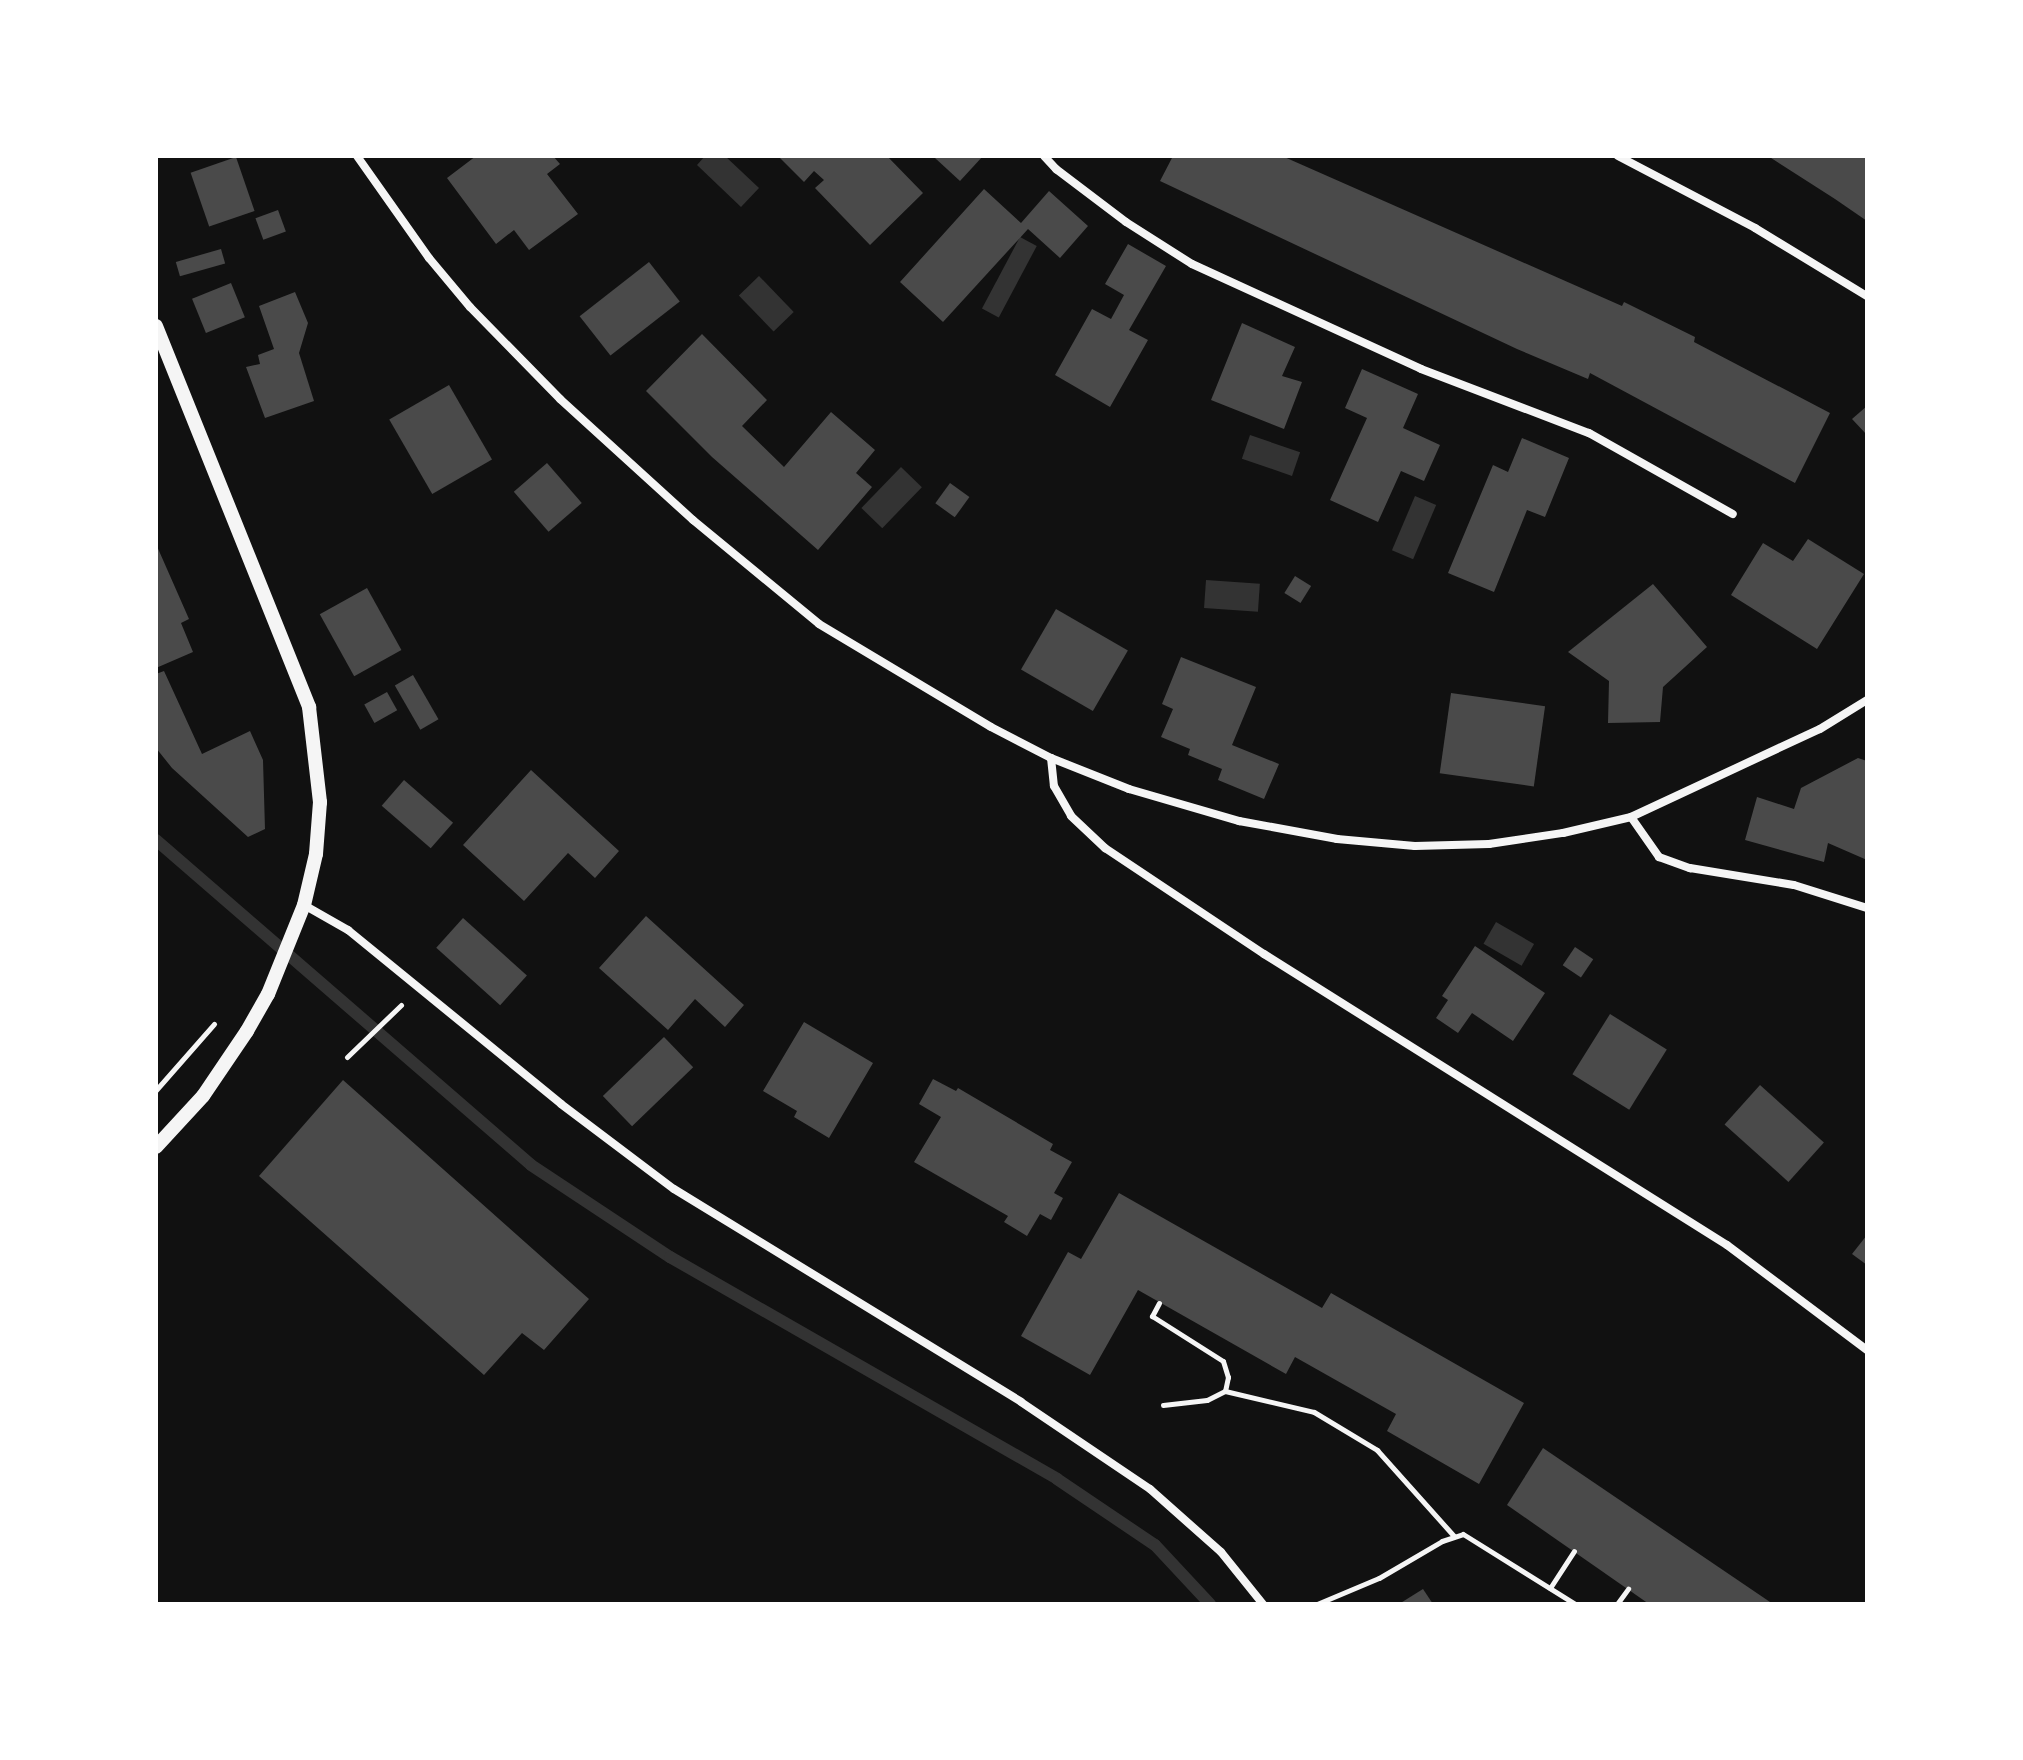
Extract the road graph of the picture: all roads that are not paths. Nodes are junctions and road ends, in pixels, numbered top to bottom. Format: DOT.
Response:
graph roads {
  1 [pos="357,156"];
  2 [pos="1044,156"];
  3 [pos="1618,156"];
  4 [pos="1867,296"];
  5 [pos="156,326"];
  6 [pos="1733,514"];
  7 [pos="1867,700"];
  8 [pos="1051,758"];
  9 [pos="1631,817"];
  10 [pos="304,905"];
  11 [pos="1867,908"];
  12 [pos="156,1147"];
  13 [pos="1867,1350"];
  14 [pos="1263,1604"];
  1 -- 8 [label="street"];
  2 -- 6 [label="street"];
  3 -- 4 [label="street"];
  5 -- 10 [label="street"];
  7 -- 9 [label="street"];
  8 -- 9 [label="street"];
  8 -- 13 [label="street"];
  9 -- 11 [label="street"];
  10 -- 12 [label="street"];
  10 -- 14 [label="street"];
}
